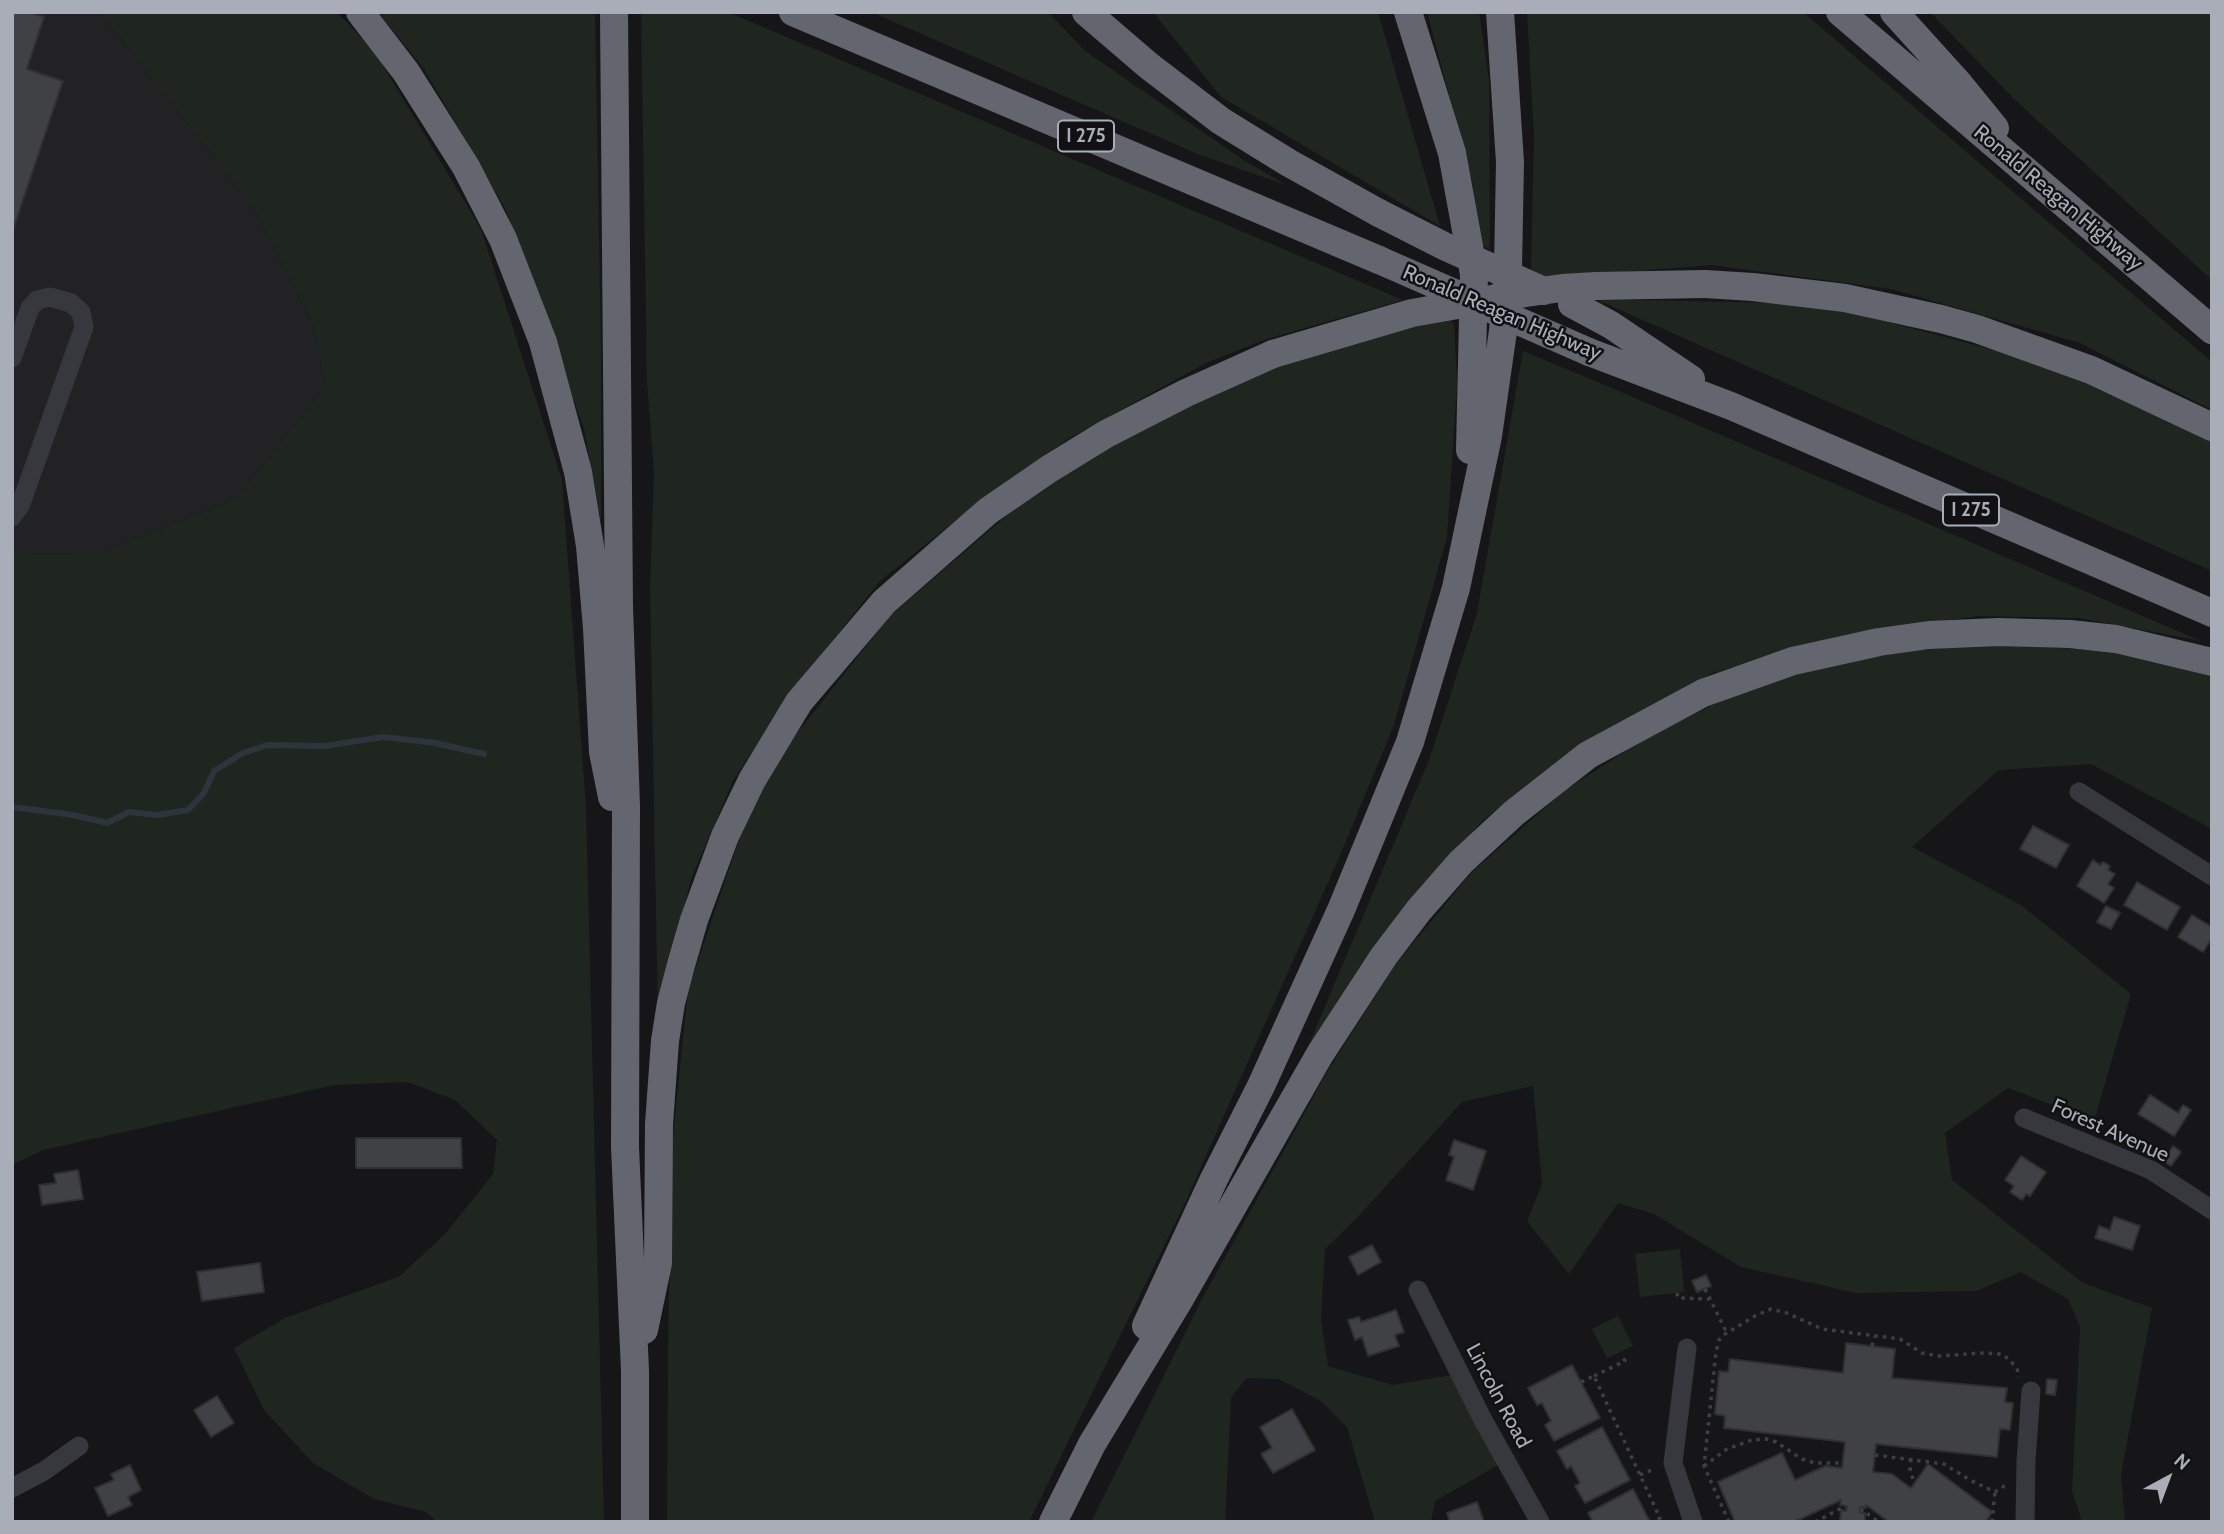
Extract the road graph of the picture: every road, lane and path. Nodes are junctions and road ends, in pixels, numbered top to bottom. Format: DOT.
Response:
graph roads {
  1 [pos="360,12"];
  2 [pos="614,12"];
  3 [pos="793,12"];
  4 [pos="1086,12"];
  5 [pos="1408,12"];
  6 [pos="1500,12"];
  7 [pos="1840,12"];
  8 [pos="1894,12"];
  9 [pos="2037,179"];
  10 [pos="2212,330"];
  11 [pos="12,358"];
  12 [pos="1731,406"];
  13 [pos="2212,427"];
  14 [pos="12,517"];
  15 [pos="1468,533"];
  16 [pos="2212,612"];
  17 [pos="2212,662"];
  18 [pos="2079,792"];
  19 [pos="626,866"];
  20 [pos="2212,876"];
  21 [pos="2024,1118"];
  22 [pos="2212,1210"];
  23 [pos="1705,1289"];
  24 [pos="1418,1290"];
  25 [pos="1677,1293"];
  26 [pos="1710,1299"];
  27 [pos="1727,1333"];
  28 [pos="1874,1337"];
  29 [pos="1872,1346"];
  30 [pos="1687,1348"];
  31 [pos="1621,1354"];
  32 [pos="635,1371"];
  33 [pos="1594,1376"];
  34 [pos="1581,1382"];
  35 [pos="2025,1388"];
  36 [pos="1092,1444"];
  37 [pos="79,1446"];
  38 [pos="1875,1455"];
  39 [pos="1911,1459"];
  40 [pos="1842,1463"];
  41 [pos="1661,1465"];
  42 [pos="1704,1466"];
  43 [pos="1640,1475"];
  44 [pos="1915,1483"];
  45 [pos="2007,1485"];
  46 [pos="12,1488"];
  47 [pos="1995,1492"];
  48 [pos="1846,1508"];
  49 [pos="1860,1510"];
  50 [pos="635,1522"];
  51 [pos="1053,1522"];
  52 [pos="1540,1522"];
  53 [pos="1654,1522"];
  54 [pos="1693,1522"];
  55 [pos="1729,1522"];
  56 [pos="1815,1522"];
  57 [pos="1882,1522"];
  58 [pos="1992,1522"];
  59 [pos="2025,1522"];
  1 -- 19 [label="highway"];
  2 -- 19 [label="highway"];
  3 -- 12 [label="highway, Ronald Reagan Highway / I 275, bridge"];
  4 -- 12 [label="highway, bridge"];
  5 -- 15 [label="highway"];
  6 -- 15 [label="highway"];
  7 -- 9 [label="highway, Ronald Reagan Highway"];
  8 -- 9 [label="highway"];
  9 -- 10 [label="highway, Ronald Reagan Highway"];
  11 -- 14 [label="street"];
  12 -- 16 [label="highway, Ronald Reagan Highway / I 275"];
  13 -- 32 [label="highway, bridge"];
  15 -- 36 [label="highway"];
  17 -- 36 [label="highway"];
  18 -- 20 [label="street"];
  19 -- 32 [label="highway"];
  21 -- 22 [label="street, Forest Avenue"];
  23 -- 26 [label="path"];
  24 -- 52 [label="street, Lincoln Road"];
  25 -- 26 [label="path"];
  26 -- 27 [label="path"];
  27 -- 28 [label="path"];
  27 -- 42 [label="path"];
  28 -- 29 [label="path"];
  28 -- 35 [label="path"];
  30 -- 54 [label="street"];
  31 -- 33 [label="path"];
  32 -- 50 [label="highway"];
  33 -- 34 [label="path"];
  33 -- 43 [label="path"];
  35 -- 59 [label="street"];
  36 -- 51 [label="highway"];
  37 -- 46 [label="street"];
  38 -- 39 [label="path"];
  39 -- 44 [label="path"];
  39 -- 47 [label="path"];
  40 -- 42 [label="path"];
  41 -- 43 [label="path"];
  42 -- 55 [label="path"];
  43 -- 53 [label="path"];
  45 -- 47 [label="path"];
  47 -- 58 [label="path"];
  48 -- 56 [label="path"];
  49 -- 57 [label="path"];
}
